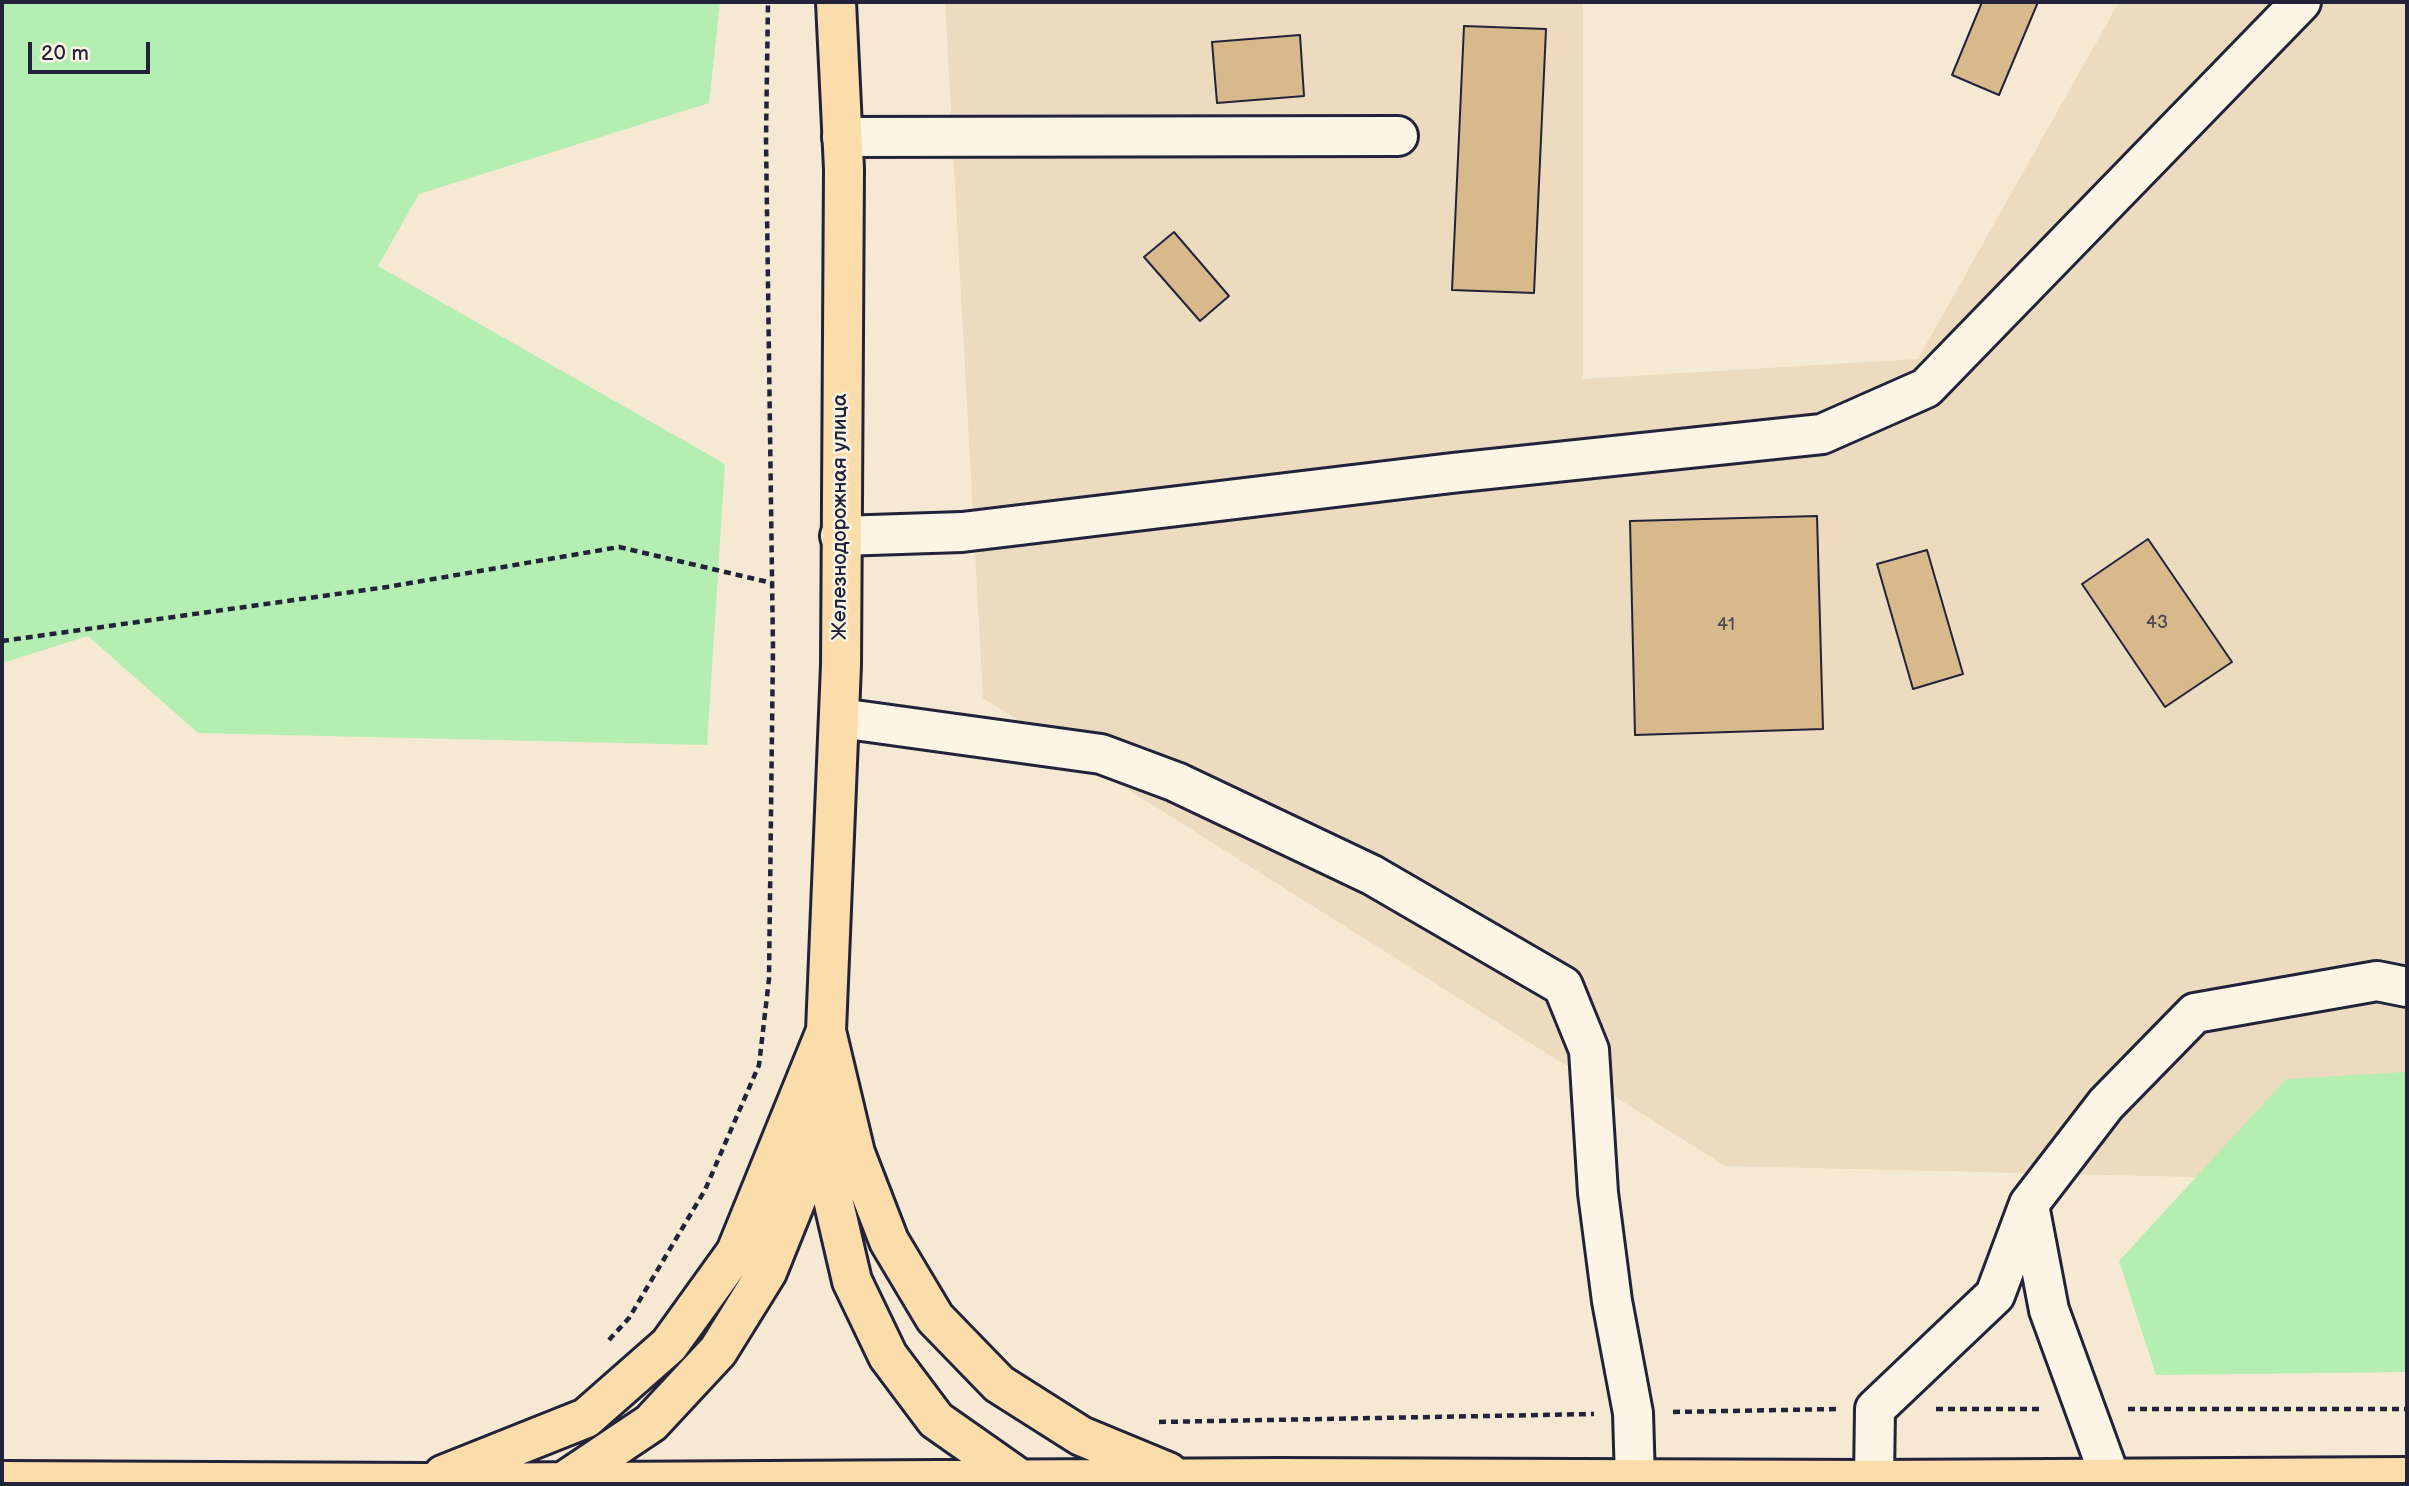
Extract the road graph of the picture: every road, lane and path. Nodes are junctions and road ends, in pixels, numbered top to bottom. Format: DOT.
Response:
graph roads {
  1 [pos="768,2"];
  2 [pos="836,2"];
  3 [pos="2301,2"];
  4 [pos="1398,136"];
  5 [pos="842,138"];
  6 [pos="840,536"];
  7 [pos="772,583"];
  8 [pos="2,641"];
  9 [pos="840,718"];
  10 [pos="2407,987"];
  11 [pos="826,1031"];
  12 [pos="2029,1204"];
  13 [pos="603,1346"];
  14 [pos="1875,1409"];
  15 [pos="2083,1409"];
  16 [pos="2407,1409"];
  17 [pos="1633,1413"];
  18 [pos="1145,1422"];
  19 [pos="2407,1476"];
  20 [pos="2110,1477"];
  21 [pos="1183,1478"];
  22 [pos="1020,1479"];
  23 [pos="1635,1479"];
  24 [pos="1874,1480"];
  25 [pos="2,1481"];
  26 [pos="563,1482"];
  27 [pos="425,1483"];
  1 -- 7 [label="path"];
  2 -- 5 [label="main road, Железнодорожная улица"];
  3 -- 6 [label="lane"];
  4 -- 5 [label="lane"];
  5 -- 6 [label="main road, Железнодорожная улица"];
  6 -- 9 [label="main road, Железнодорожная улица"];
  7 -- 8 [label="path"];
  7 -- 13 [label="path"];
  9 -- 11 [label="main road, Железнодорожная улица"];
  9 -- 17 [label="lane"];
  10 -- 12 [label="lane"];
  11 -- 21 [label="main road, Железнодорожная улица"];
  11 -- 22 [label="main road"];
  11 -- 26 [label="main road"];
  11 -- 27 [label="main road, Железнодорожная улица"];
  12 -- 14 [label="lane"];
  12 -- 15 [label="lane"];
  14 -- 15 [label="path"];
  14 -- 17 [label="path"];
  14 -- 24 [label="lane"];
  15 -- 16 [label="path"];
  15 -- 20 [label="lane"];
  17 -- 18 [label="path"];
  17 -- 23 [label="lane"];
  19 -- 20 [label="main road"];
  20 -- 24 [label="main road"];
  21 -- 22 [label="main road"];
  21 -- 23 [label="main road"];
  22 -- 26 [label="main road"];
  23 -- 24 [label="main road"];
  25 -- 27 [label="main road"];
  26 -- 27 [label="main road"];
}
